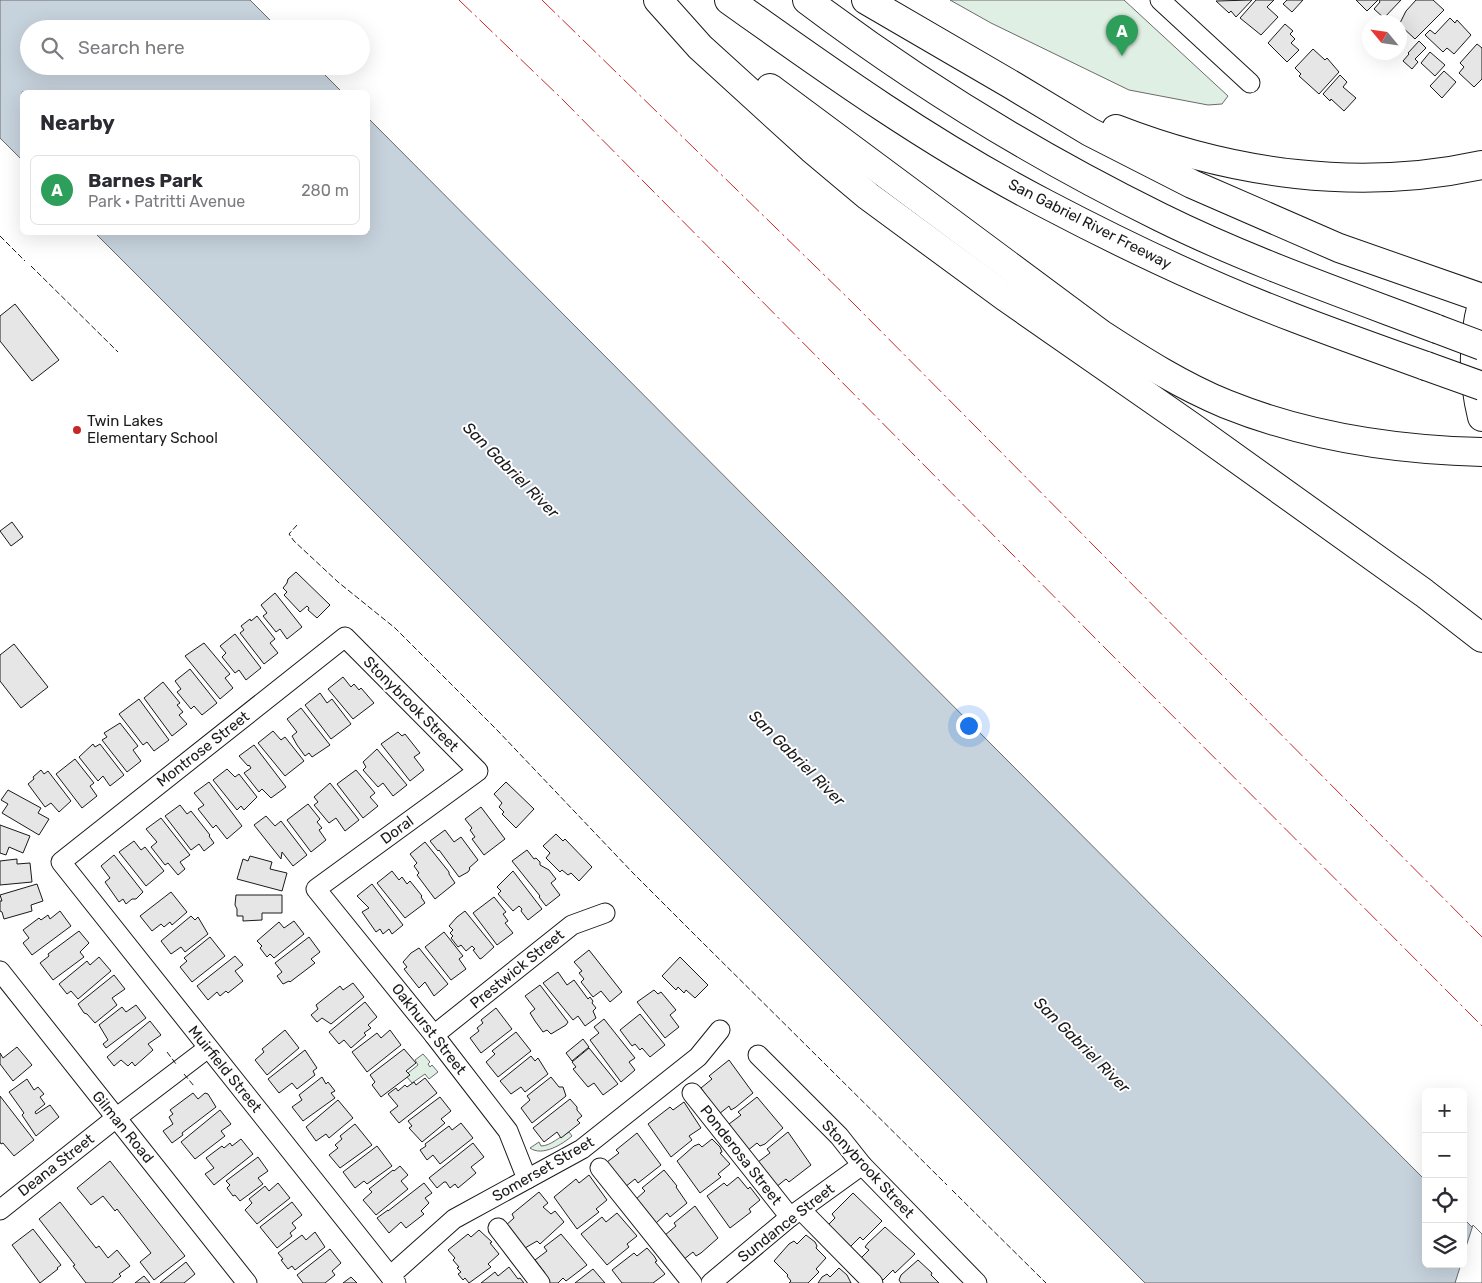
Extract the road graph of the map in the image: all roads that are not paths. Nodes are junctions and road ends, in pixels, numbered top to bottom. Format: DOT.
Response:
graph roads {
  1 [pos="658,0"];
  2 [pos="729,0"];
  3 [pos="807,0"];
  4 [pos="866,0"];
  5 [pos="1160,0"];
  6 [pos="1250,82"];
  7 [pos="1012,85"];
  8 [pos="1482,165"];
  9 [pos="1482,298"];
  10 [pos="1482,304"];
  11 [pos="1482,346"];
  12 [pos="1482,386"];
  13 [pos="1482,417"];
  14 [pos="1482,452"];
  15 [pos="345,637"];
  16 [pos="1482,638"];
  17 [pos="478,771"];
  18 [pos="61,862"];
  19 [pos="316,889"];
  20 [pos="605,914"];
  21 [pos="0,971"];
  22 [pos="720,1030"];
  23 [pos="434,1035"];
  24 [pos="208,1048"];
  25 [pos="758,1055"];
  26 [pos="692,1093"];
  27 [pos="116,1118"];
  28 [pos="862,1165"];
  29 [pos="600,1168"];
  30 [pos="527,1179"];
  31 [pos="0,1210"];
  32 [pos="795,1214"];
  33 [pos="498,1228"];
  34 [pos="393,1279"];
  35 [pos="247,1283"];
  36 [pos="540,1283"];
  37 [pos="692,1283"];
  38 [pos="711,1283"];
  39 [pos="873,1283"];
  40 [pos="977,1283"];
  1 -- 14 [label="highway"];
  1 -- 16 [label="highway"];
  2 -- 12 [label="highway, San Gabriel River Freeway, bridge"];
  3 -- 11 [label="highway, bridge"];
  4 -- 7 [label="highway"];
  5 -- 6 [label="street"];
  7 -- 8 [label="highway"];
  7 -- 9 [label="highway"];
  10 -- 13 [label="highway"];
  15 -- 17 [label="street, Stonybrook Street"];
  15 -- 18 [label="street, Montrose Street"];
  17 -- 19 [label="street, Doral"];
  18 -- 24 [label="street, Muirfield Street"];
  19 -- 23 [label="street, Oakhurst Street"];
  20 -- 23 [label="street, Prestwick Street"];
  21 -- 27 [label="street, Gilman Road"];
  22 -- 30 [label="street, Somerset Street"];
  23 -- 30 [label="street, Oakhurst Street"];
  24 -- 27 [label="street, Deana Street"];
  24 -- 34 [label="street, Muirfield Street"];
  25 -- 28 [label="street, Stonybrook Street"];
  26 -- 32 [label="street, Ponderosa Street"];
  27 -- 31 [label="street, Deana Street"];
  27 -- 35 [label="street, Gilman Road"];
  28 -- 32 [label="street, Sundance Street"];
  28 -- 40 [label="street, Stonybrook Street"];
  29 -- 37 [label="street"];
  30 -- 34 [label="street, Somerset Street"];
  32 -- 38 [label="street, Sundance Street"];
  32 -- 39 [label="street, Ponderosa Street"];
  33 -- 36 [label="street"];
}
